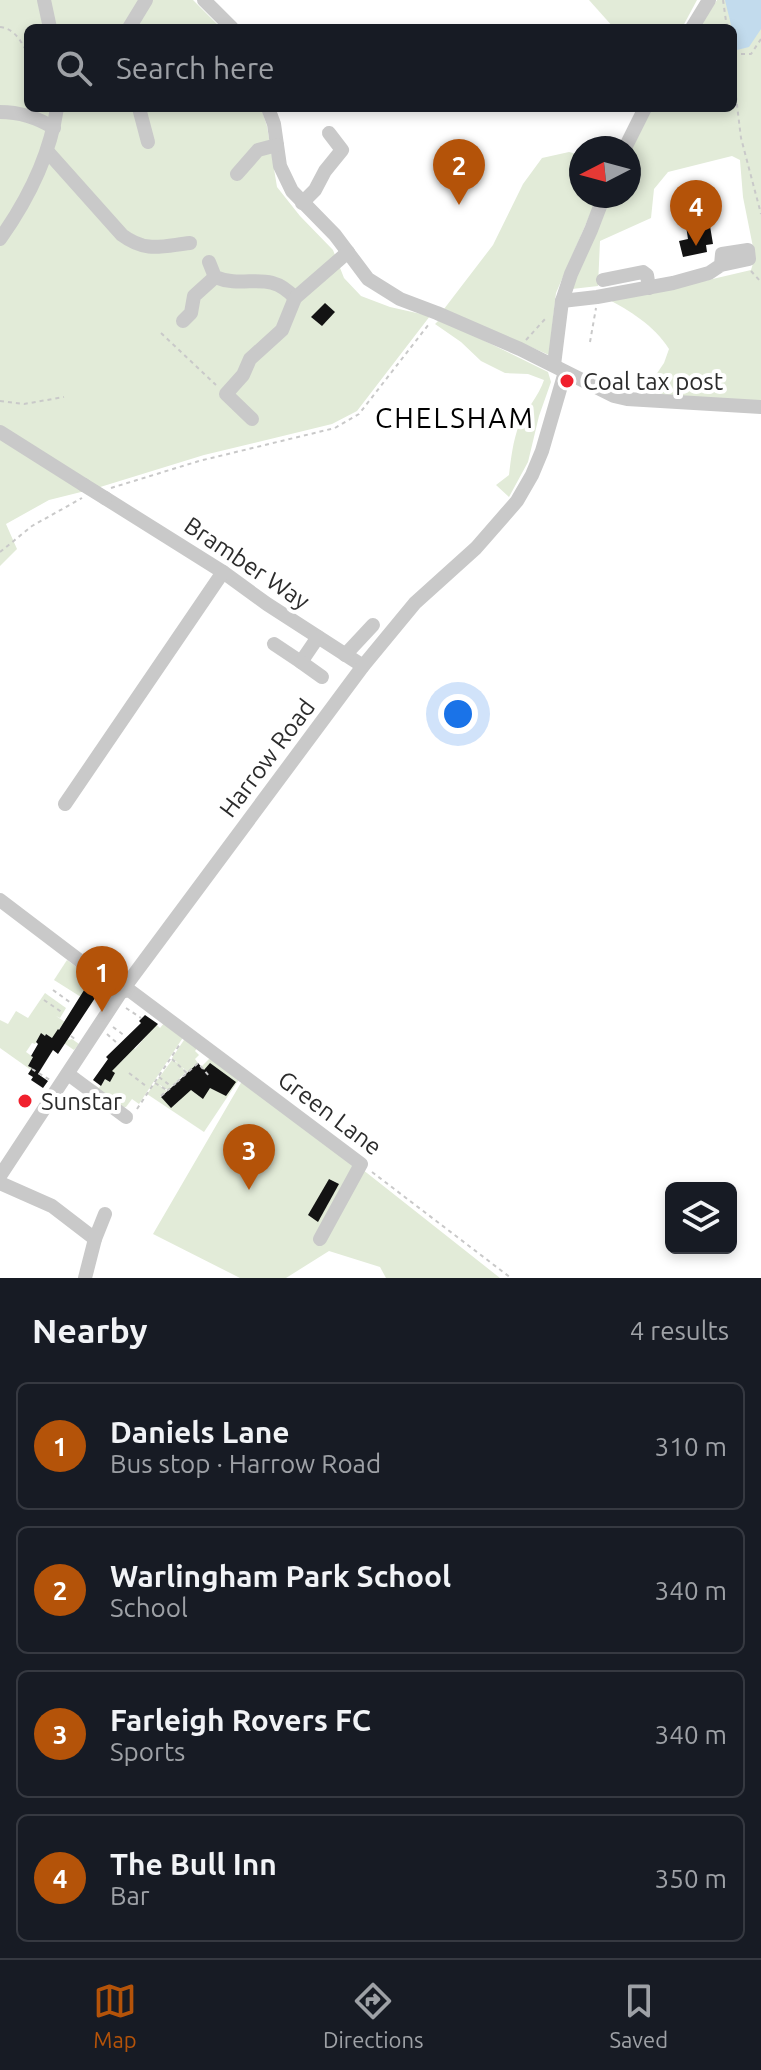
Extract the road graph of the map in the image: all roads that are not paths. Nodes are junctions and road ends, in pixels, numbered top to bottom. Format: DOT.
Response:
graph roads {
  1 [pos="44,0"];
  2 [pos="146,0"];
  3 [pos="204,0"];
  4 [pos="221,0"];
  5 [pos="709,0"];
  6 [pos="49,24"];
  7 [pos="131,24"];
  8 [pos="229,24"];
  9 [pos="230,24"];
  10 [pos="694,24"];
  11 [pos="0,112"];
  12 [pos="56,112"];
  13 [pos="140,112"];
  14 [pos="270,112"];
  15 [pos="643,112"];
  16 [pos="54,128"];
  17 [pos="329,133"];
  18 [pos="631,136"];
  19 [pos="148,142"];
  20 [pos="277,145"];
  21 [pos="47,151"];
  22 [pos="237,174"];
  23 [pos="302,203"];
  24 [pos="599,208"];
  25 [pos="0,239"];
  26 [pos="190,243"];
  27 [pos="348,252"];
  28 [pos="749,259"];
  29 [pos="209,262"];
  30 [pos="215,277"];
  31 [pos="603,280"];
  32 [pos="649,288"];
  33 [pos="295,298"];
  34 [pos="562,301"];
  35 [pos="183,321"];
  36 [pos="559,369"];
  37 [pos="761,407"];
  38 [pos="252,419"];
  39 [pos="0,432"];
  40 [pos="223,572"];
  41 [pos="373,625"];
  42 [pos="318,637"];
  43 [pos="274,644"];
  44 [pos="345,655"];
  45 [pos="301,662"];
  46 [pos="363,666"];
  47 [pos="322,677"];
  48 [pos="65,804"];
  49 [pos="0,900"];
  50 [pos="121,998"];
  51 [pos="68,1074"];
  52 [pos="126,1117"];
  53 [pos="1,1176"];
  54 [pos="105,1214"];
  55 [pos="95,1239"];
  56 [pos="320,1239"];
  57 [pos="85,1278"];
  1 -- 6 [label="street"];
  2 -- 7 [label="street"];
  3 -- 8 [label="street"];
  4 -- 9 [label="street"];
  5 -- 10 [label="street"];
  11 -- 16 [label="street"];
  12 -- 16 [label="street"];
  13 -- 19 [label="street"];
  14 -- 20 [label="street"];
  15 -- 18 [label="street"];
  16 -- 21 [label="street"];
  17 -- 23 [label="street"];
  20 -- 22 [label="street"];
  20 -- 23 [label="street"];
  21 -- 25 [label="street"];
  21 -- 26 [label="street"];
  23 -- 27 [label="street"];
  24 -- 34 [label="street, Harrow Road"];
  27 -- 33 [label="street"];
  27 -- 36 [label="street"];
  28 -- 32 [label="street"];
  29 -- 30 [label="street"];
  30 -- 33 [label="street"];
  30 -- 35 [label="street"];
  31 -- 32 [label="street"];
  32 -- 34 [label="street"];
  33 -- 38 [label="street"];
  34 -- 36 [label="street, Harrow Road"];
  36 -- 37 [label="street"];
  36 -- 46 [label="street, Harrow Road"];
  39 -- 40 [label="street, Bramber Way, bridge"];
  40 -- 42 [label="street, Bramber Way"];
  40 -- 48 [label="street"];
  41 -- 44 [label="street"];
  42 -- 44 [label="street, Bramber Way"];
  42 -- 45 [label="street"];
  43 -- 45 [label="street"];
  44 -- 46 [label="street, Bramber Way"];
  45 -- 47 [label="street"];
  46 -- 50 [label="street, Harrow Road"];
  49 -- 50 [label="street, Green Lane"];
  50 -- 51 [label="street, Harrow Road"];
  50 -- 56 [label="street, Green Lane"];
  51 -- 52 [label="street"];
  51 -- 53 [label="street, Harrow Road"];
  53 -- 55 [label="street"];
  54 -- 55 [label="street"];
  55 -- 57 [label="street"];
}
